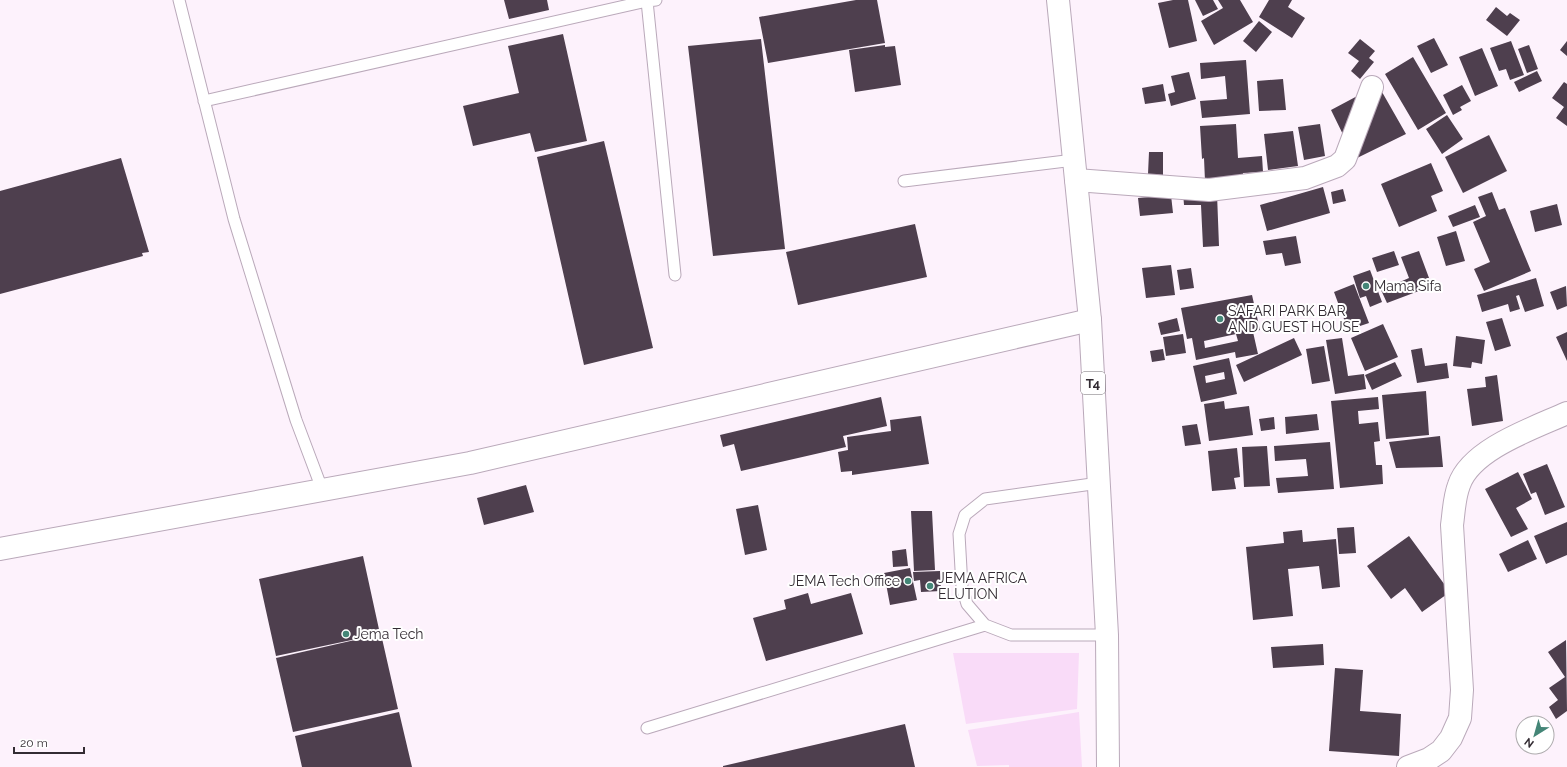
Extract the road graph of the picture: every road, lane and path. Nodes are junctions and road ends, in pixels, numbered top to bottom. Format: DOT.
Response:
graph roads {
  1 [pos="179,0"];
  2 [pos="1058,0"];
  3 [pos="651,1"];
  4 [pos="605,5"];
  5 [pos="1372,87"];
  6 [pos="204,101"];
  7 [pos="1075,170"];
  8 [pos="904,182"];
  9 [pos="675,275"];
  10 [pos="1090,320"];
  11 [pos="1567,413"];
  12 [pos="1099,483"];
  13 [pos="322,489"];
  14 [pos="0,549"];
  15 [pos="985,626"];
  16 [pos="1107,635"];
  17 [pos="647,728"];
  18 [pos="1108,767"];
  19 [pos="1408,767"];
  1 -- 6 [label="lane"];
  2 -- 7 [label="main road, T4"];
  3 -- 4 [label="lane"];
  3 -- 9 [label="lane"];
  4 -- 6 [label="lane"];
  5 -- 7 [label="main road"];
  6 -- 13 [label="lane"];
  7 -- 8 [label="lane"];
  7 -- 10 [label="main road, T4"];
  10 -- 12 [label="main road, T4"];
  10 -- 13 [label="main road"];
  11 -- 19 [label="main road"];
  12 -- 15 [label="lane"];
  12 -- 16 [label="main road, T4"];
  13 -- 14 [label="main road"];
  15 -- 16 [label="lane"];
  15 -- 17 [label="lane"];
  16 -- 18 [label="main road, T4"];
}
